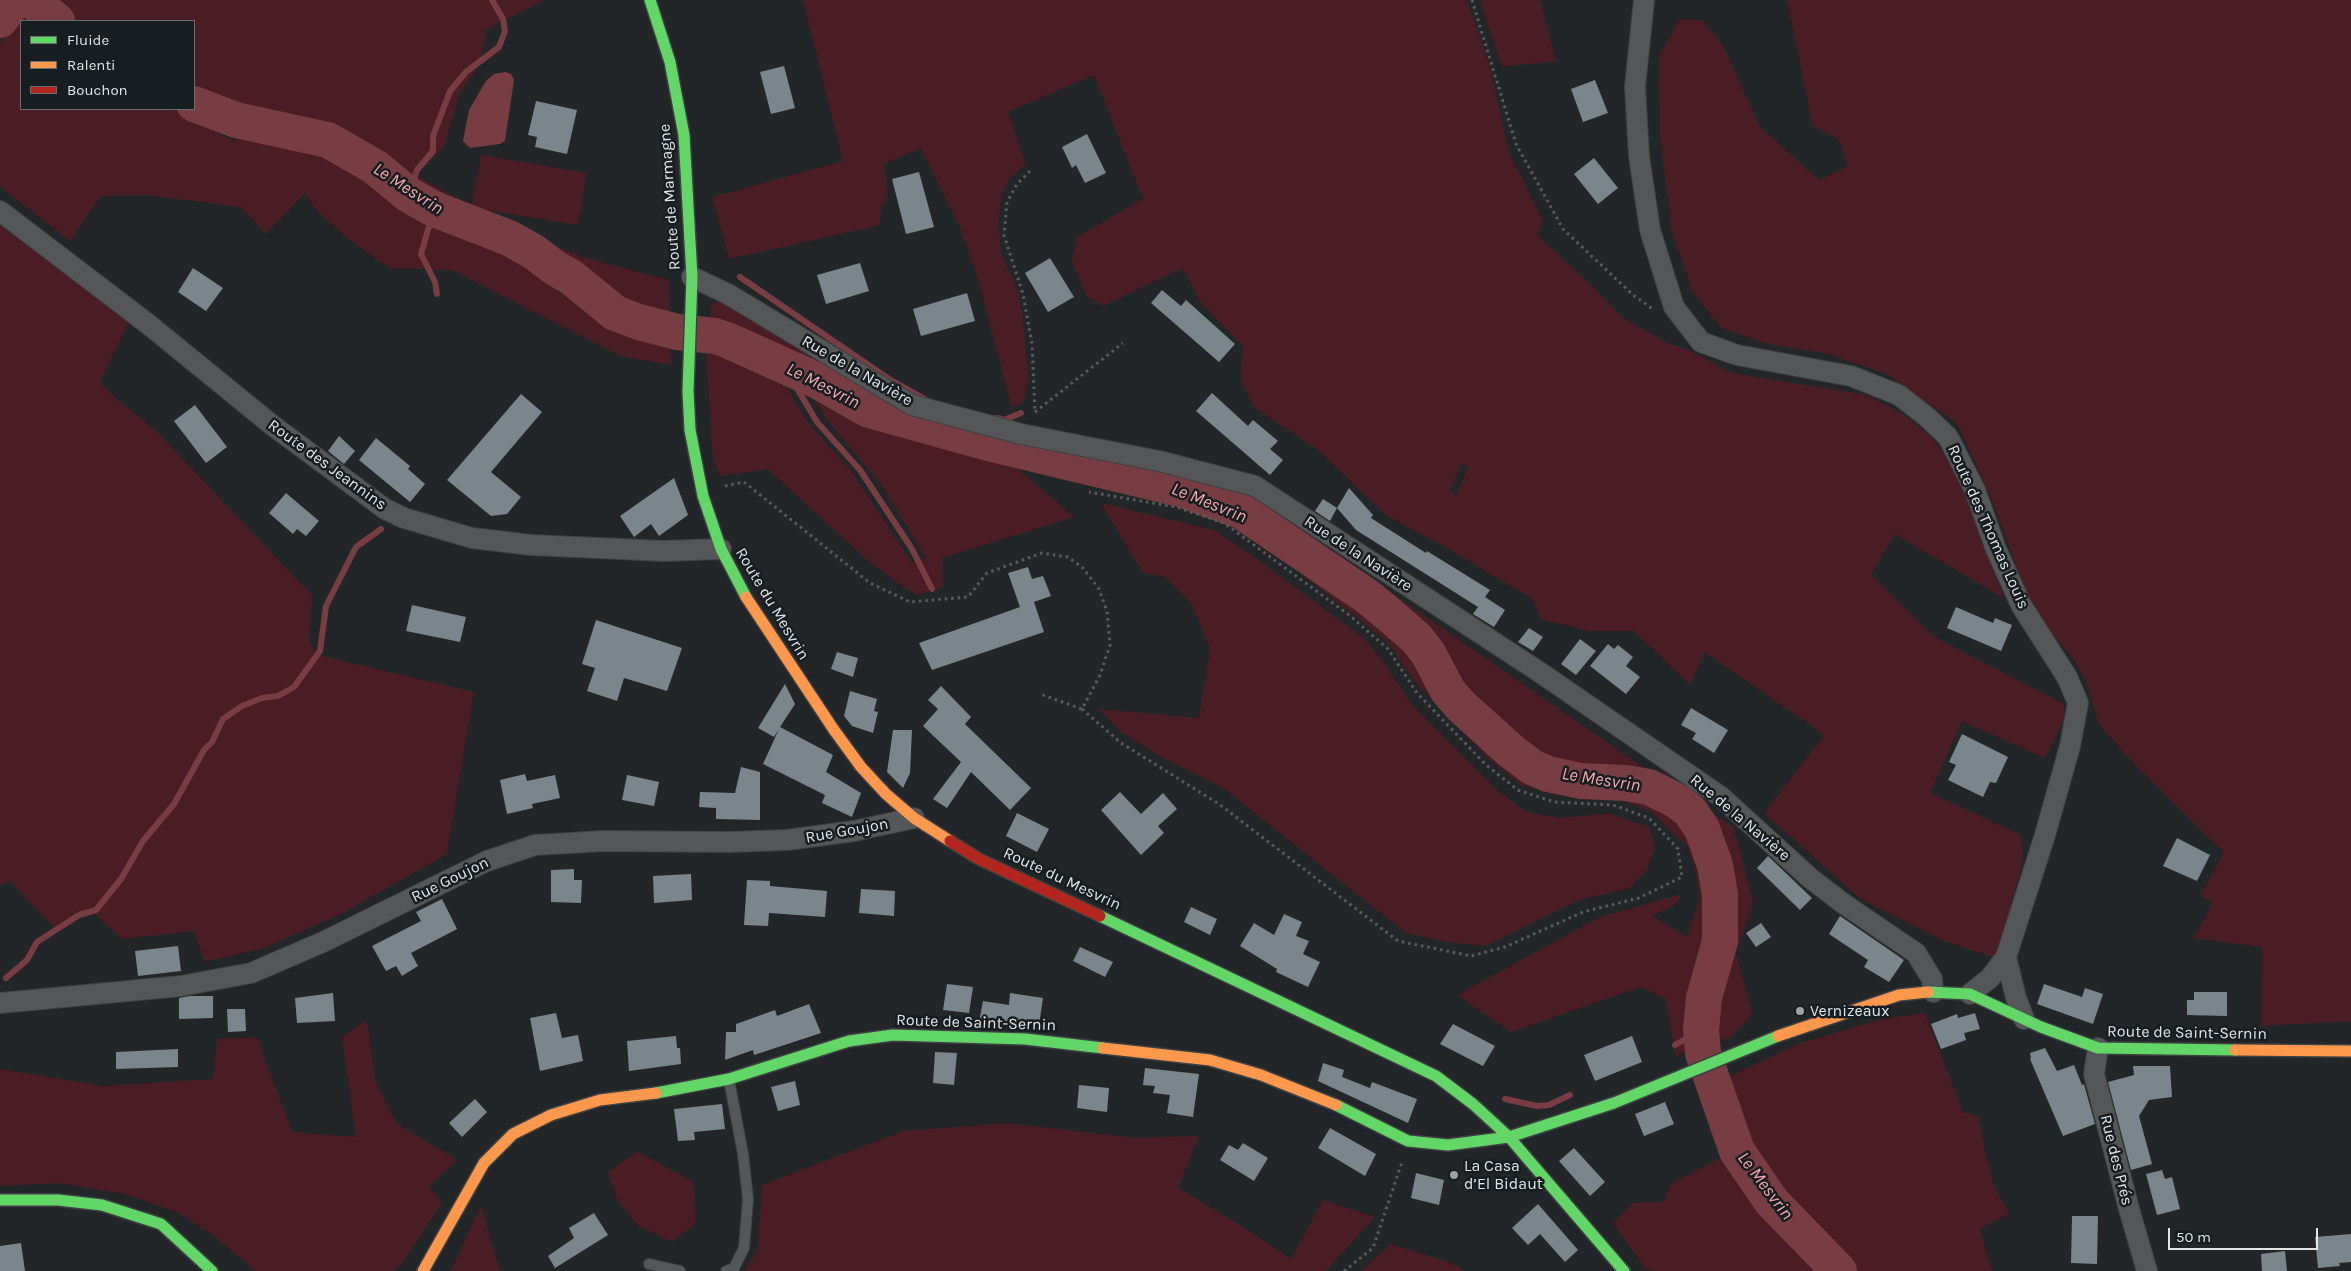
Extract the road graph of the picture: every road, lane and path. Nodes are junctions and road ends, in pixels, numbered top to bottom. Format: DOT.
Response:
graph roads {
  1 [pos="650,0"];
  2 [pos="1472,0"];
  3 [pos="1644,0"];
  4 [pos="1030,171"];
  5 [pos="0,211"];
  6 [pos="692,277"];
  7 [pos="1656,311"];
  8 [pos="1123,343"];
  9 [pos="690,352"];
  10 [pos="1035,412"];
  11 [pos="1021,434"];
  12 [pos="1089,492"];
  13 [pos="703,496"];
  14 [pos="721,549"];
  15 [pos="1040,694"];
  16 [pos="1082,709"];
  17 [pos="914,818"];
  18 [pos="2006,957"];
  19 [pos="1933,992"];
  20 [pos="1970,994"];
  21 [pos="0,1004"];
  22 [pos="2024,1019"];
  23 [pos="2098,1048"];
  24 [pos="2351,1051"];
  25 [pos="729,1080"];
  26 [pos="1509,1137"];
  27 [pos="1408,1140"];
  28 [pos="0,1200"];
  29 [pos="649,1264"];
  30 [pos="212,1271"];
  31 [pos="423,1271"];
  32 [pos="680,1271"];
  33 [pos="726,1271"];
  34 [pos="1344,1271"];
  35 [pos="1624,1271"];
  36 [pos="2147,1271"];
  1 -- 6 [label="street, Route de Marmagne"];
  2 -- 7 [label="path"];
  3 -- 18 [label="street, Route des Thomas Louis"];
  4 -- 10 [label="path"];
  5 -- 14 [label="street, Route des Jeannins"];
  6 -- 9 [label="street, Route de Marmagne"];
  6 -- 11 [label="street, Rue de la Navière"];
  8 -- 10 [label="path"];
  9 -- 13 [label="street, Route du Mesvrin"];
  10 -- 11 [label="path"];
  11 -- 19 [label="street, Rue de la Navière"];
  12 -- 16 [label="path"];
  13 -- 14 [label="street, Route du Mesvrin"];
  13 -- 16 [label="path"];
  14 -- 17 [label="street, Route du Mesvrin"];
  15 -- 16 [label="path"];
  17 -- 21 [label="street, Rue Goujon"];
  17 -- 26 [label="street, Route du Mesvrin"];
  18 -- 20 [label="street, Route des Thomas Louis"];
  18 -- 22 [label="street"];
  19 -- 20 [label="street, Route de Saint-Sernin"];
  19 -- 26 [label="street, Route de Saint-Sernin"];
  20 -- 22 [label="street, Route de Saint-Sernin"];
  22 -- 23 [label="street, Route de Saint-Sernin"];
  23 -- 24 [label="street, Route de Saint-Sernin"];
  23 -- 36 [label="street, Rue des Prés"];
  25 -- 27 [label="street, Route de Saint-Sernin"];
  25 -- 31 [label="street, Route de Saint-Sernin"];
  25 -- 33 [label="lane"];
  26 -- 27 [label="street, Route de Saint-Sernin"];
  26 -- 35 [label="street, Route du Mesvrin"];
  27 -- 34 [label="path"];
  28 -- 30 [label="street"];
  29 -- 32 [label="lane"];
}
